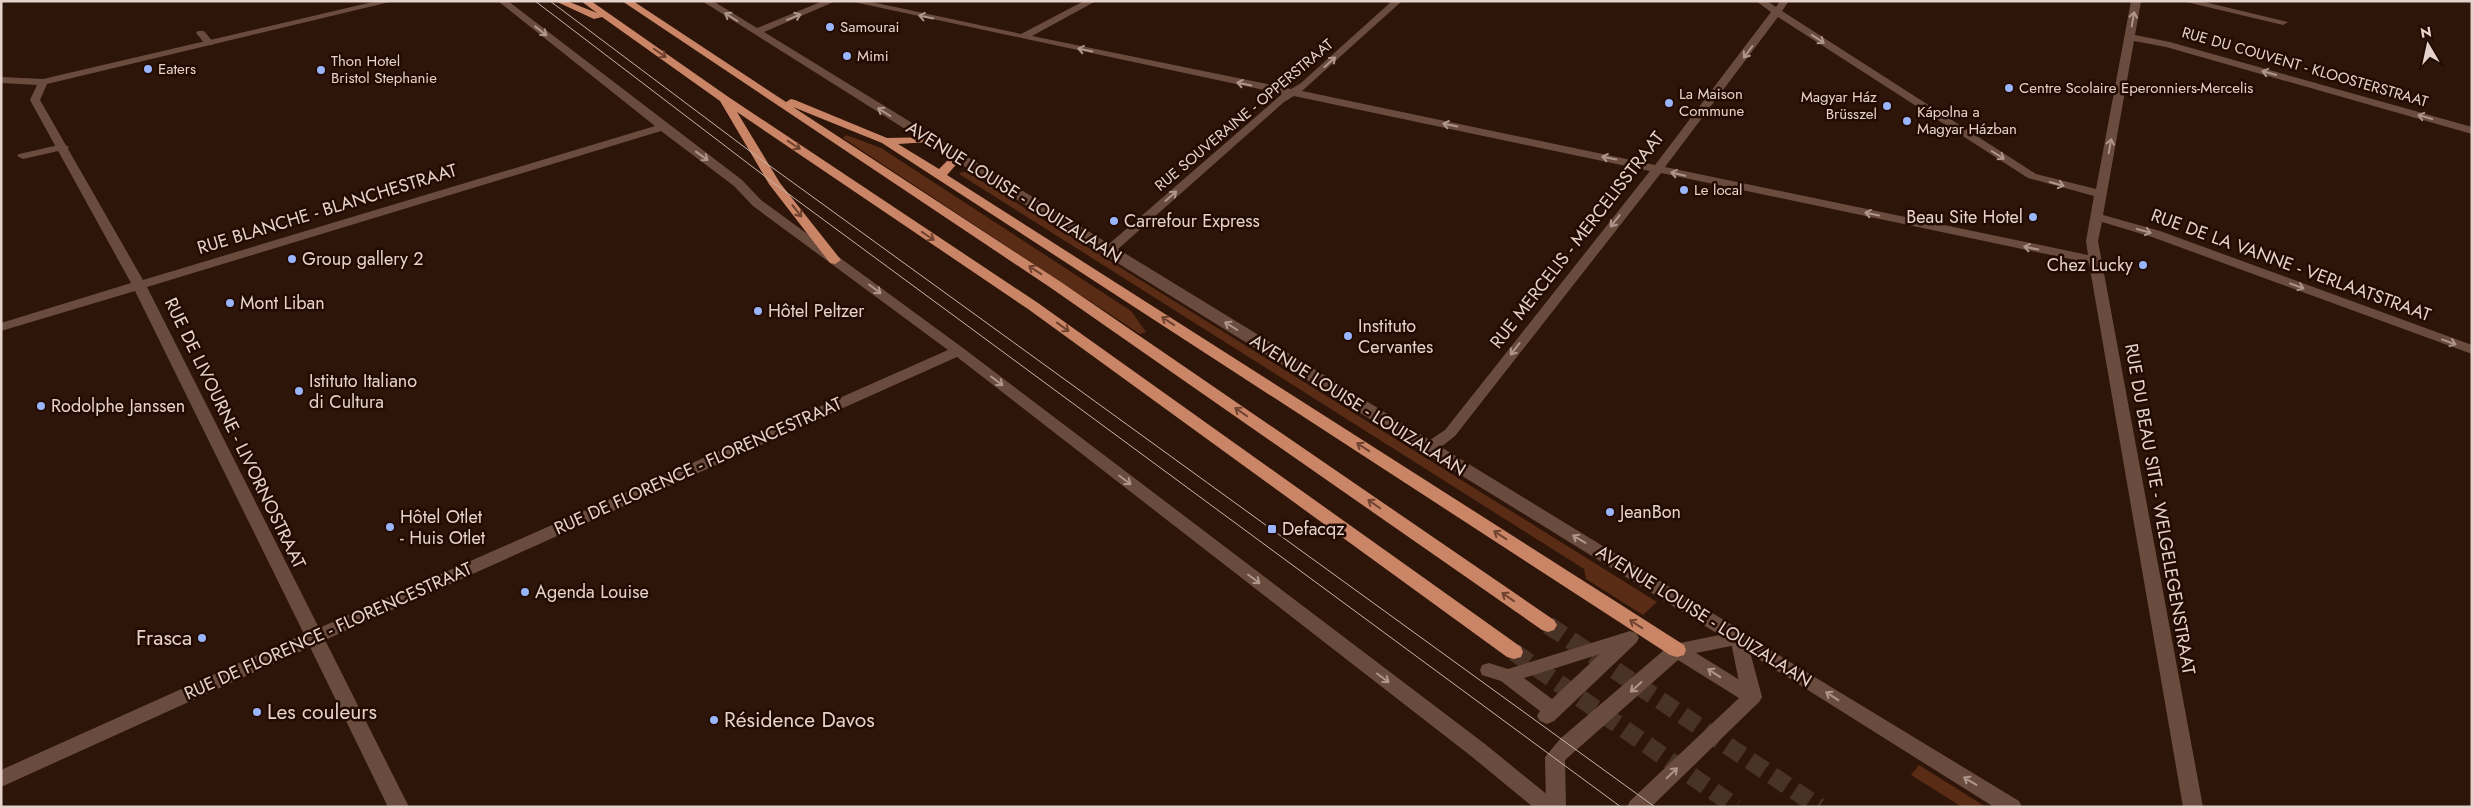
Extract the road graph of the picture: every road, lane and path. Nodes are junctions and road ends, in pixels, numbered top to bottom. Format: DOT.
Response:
graph roads {
  1 [pos="390,1"];
  2 [pos="502,1"];
  3 [pos="558,1"];
  4 [pos="585,1"];
  5 [pos="626,1"];
  6 [pos="642,1"];
  7 [pos="706,1"];
  8 [pos="832,1"];
  9 [pos="853,1"];
  10 [pos="1092,1"];
  11 [pos="1398,1"];
  12 [pos="1760,1"];
  13 [pos="1785,1"];
  14 [pos="2136,1"];
  15 [pos="2186,1"];
  16 [pos="1777,12"];
  17 [pos="649,16"];
  18 [pos="2283,22"];
  19 [pos="620,25"];
  20 [pos="756,32"];
  21 [pos="201,33"];
  22 [pos="1024,36"];
  23 [pos="2130,37"];
  24 [pos="209,43"];
  25 [pos="1,80"];
  26 [pos="42,82"];
  27 [pos="757,88"];
  28 [pos="1292,93"];
  29 [pos="723,98"];
  30 [pos="663,128"];
  31 [pos="2472,131"];
  32 [pos="929,139"];
  33 [pos="886,141"];
  34 [pos="63,147"];
  35 [pos="24,156"];
  36 [pos="957,157"];
  37 [pos="1657,169"];
  38 [pos="940,175"];
  39 [pos="2101,194"];
  40 [pos="2097,217"];
  41 [pos="1108,251"];
  42 [pos="836,260"];
  43 [pos="2096,260"];
  44 [pos="139,285"];
  45 [pos="1,327"];
  46 [pos="2472,350"];
  47 [pos="958,351"];
  48 [pos="1429,448"];
  49 [pos="1548,624"];
  50 [pos="315,637"];
  51 [pos="1739,638"];
  52 [pos="1677,650"];
  53 [pos="1514,652"];
  54 [pos="1489,670"];
  55 [pos="1508,676"];
  56 [pos="1752,697"];
  57 [pos="1,779"];
  58 [pos="399,807"];
  59 [pos="1548,807"];
  60 [pos="1556,807"];
  61 [pos="1637,807"];
  62 [pos="2012,807"];
  63 [pos="2193,807"];
  1 -- 24 [label="street"];
  2 -- 30 [label="street, one-way"];
  3 -- 19 [label="highway"];
  4 -- 19 [label="highway"];
  5 -- 17 [label="highway"];
  6 -- 17 [label="highway"];
  20 -- 7 [label="street, AVENUE LOUISE - LOUIZALAAN, one-way"];
  20 -- 8 [label="street, one-way"];
  22 -- 9 [label="street, one-way"];
  10 -- 22 [label="street"];
  28 -- 11 [label="street, RUE SOUVERAINE - OPPERSTRAAT, one-way"];
  12 -- 16 [label="street"];
  13 -- 16 [label="street, RUE MERCELIS - MERCELISSTRAAT"];
  23 -- 14 [label="street, RUE DU BEAU SITE - WELGELEGENSTRAAT, one-way"];
  15 -- 18 [label="street"];
  16 -- 37 [label="street, RUE MERCELIS - MERCELISSTRAAT, one-way"];
  16 -- 39 [label="street, one-way"];
  17 -- 27 [label="highway"];
  19 -- 29 [label="highway, one-way"];
  32 -- 20 [label="street, AVENUE LOUISE - LOUIZALAAN, one-way"];
  21 -- 24 [label="street"];
  28 -- 22 [label="street, one-way"];
  31 -- 23 [label="street, RUE DU COUVENT - KLOOSTERSTRAAT, one-way"];
  39 -- 23 [label="street, RUE DU BEAU SITE - WELGELEGENSTRAAT, one-way"];
  24 -- 26 [label="street"];
  25 -- 26 [label="street"];
  26 -- 34 [label="street, RUE DE LIVOURNE - LIVORNOSTRAAT"];
  27 -- 33 [label="highway"];
  49 -- 27 [label="highway, one-way"];
  37 -- 28 [label="street, one-way"];
  41 -- 28 [label="street, RUE SOUVERAINE - OPPERSTRAAT, one-way"];
  29 -- 42 [label="highway, one-way"];
  29 -- 53 [label="highway, one-way"];
  30 -- 42 [label="street, one-way"];
  30 -- 44 [label="street, RUE BLANCHE - BLANCHESTRAAT"];
  32 -- 33 [label="highway"];
  32 -- 36 [label="street, AVENUE LOUISE - LOUIZALAAN"];
  33 -- 38 [label="highway"];
  34 -- 35 [label="street"];
  34 -- 44 [label="street, RUE DE LIVOURNE - LIVORNOSTRAAT"];
  36 -- 38 [label="highway"];
  36 -- 41 [label="street, AVENUE LOUISE - LOUIZALAAN"];
  43 -- 37 [label="street, one-way"];
  37 -- 48 [label="street, RUE MERCELIS - MERCELISSTRAAT, one-way"];
  52 -- 38 [label="highway, one-way"];
  39 -- 40 [label="street, RUE DU BEAU SITE - WELGELEGENSTRAAT"];
  40 -- 43 [label="street, RUE DU BEAU SITE - WELGELEGENSTRAAT"];
  40 -- 46 [label="street, RUE DE LA VANNE - VERLAATSTRAAT, one-way"];
  48 -- 41 [label="street, AVENUE LOUISE - LOUIZALAAN, one-way"];
  42 -- 47 [label="street, one-way"];
  43 -- 63 [label="street, RUE DU BEAU SITE - WELGELEGENSTRAAT"];
  44 -- 45 [label="street, RUE BLANCHE - BLANCHESTRAAT"];
  44 -- 50 [label="street, RUE DE LIVOURNE - LIVORNOSTRAAT"];
  47 -- 50 [label="street, RUE DE FLORENCE - FLORENCESTRAAT"];
  47 -- 59 [label="street, one-way"];
  51 -- 48 [label="street, AVENUE LOUISE - LOUIZALAAN, one-way"];
  50 -- 57 [label="street, RUE DE FLORENCE - FLORENCESTRAAT"];
  50 -- 58 [label="street, RUE DE LIVOURNE - LIVORNOSTRAAT"];
  51 -- 52 [label="street"];
  51 -- 56 [label="street"];
  62 -- 51 [label="street, AVENUE LOUISE - LOUIZALAAN, one-way"];
  56 -- 52 [label="street, one-way"];
  52 -- 60 [label="street, one-way"];
  54 -- 55 [label="street"];
  55 -- 55 [label="street"];
  61 -- 56 [label="street, one-way"];
}
